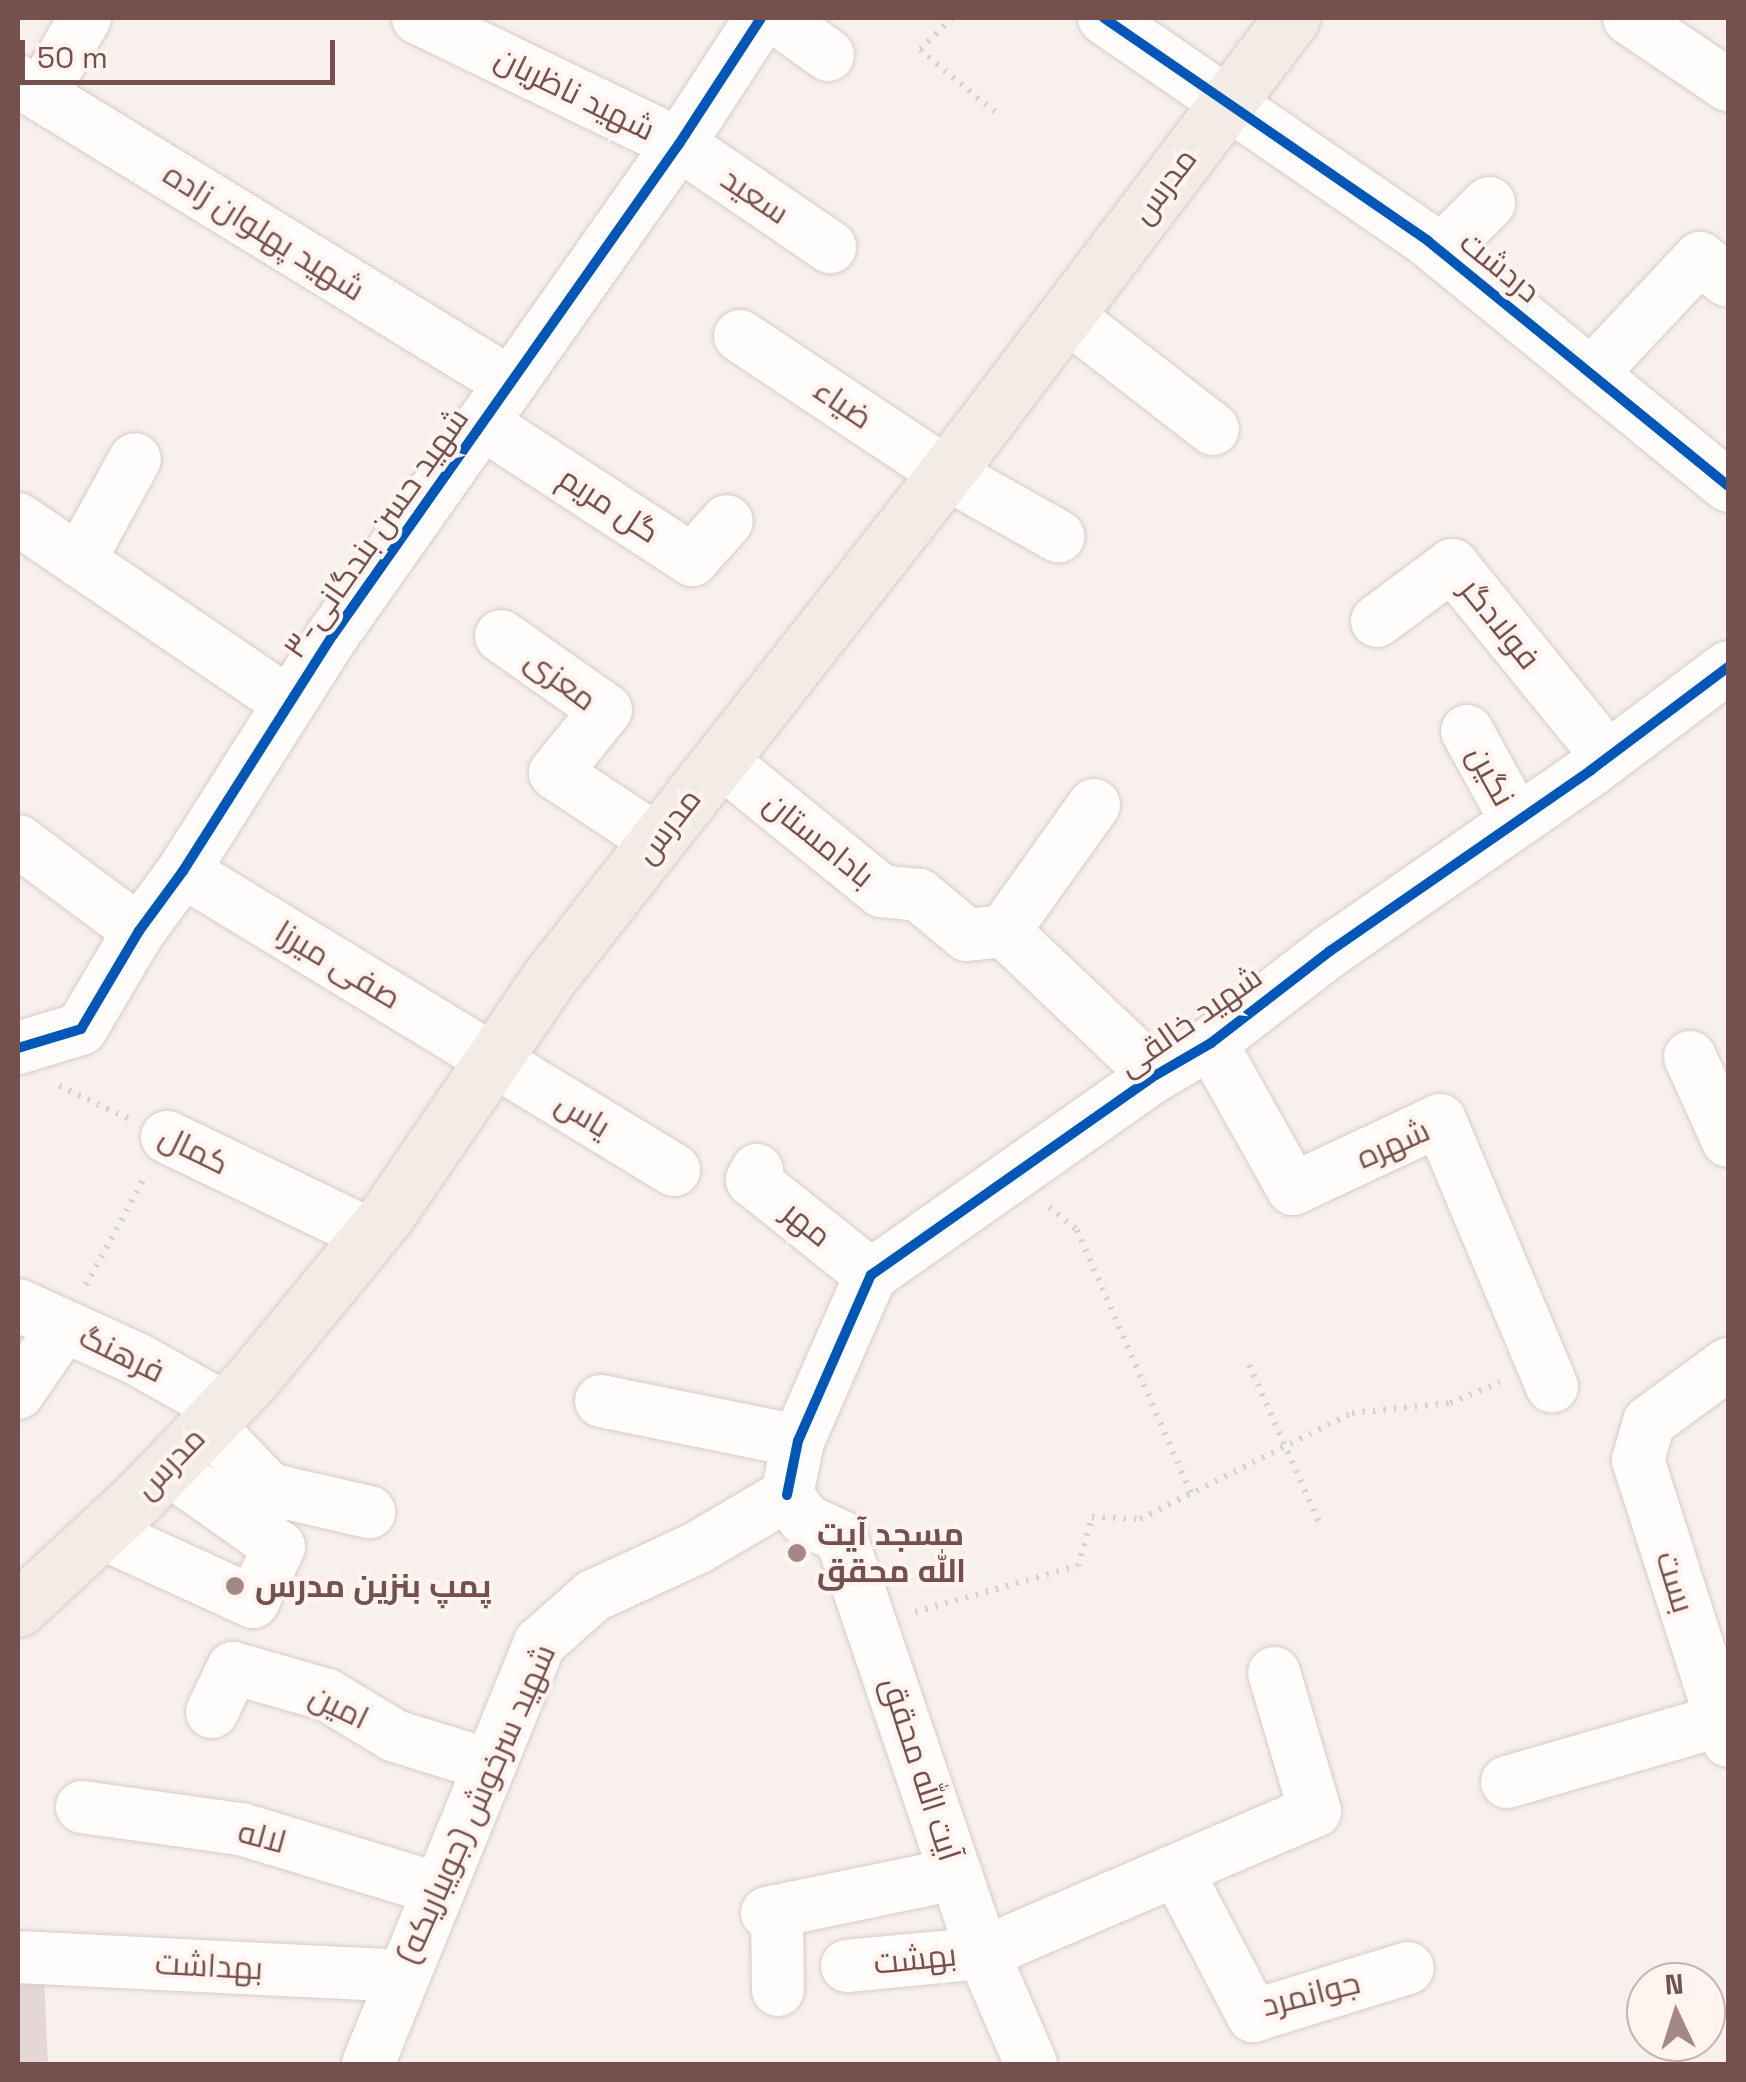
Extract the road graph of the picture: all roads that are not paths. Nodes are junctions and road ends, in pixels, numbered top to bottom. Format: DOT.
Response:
graph roads {
  1 [pos="86,18"];
  2 [pos="418,18"];
  3 [pos="761,18"];
  4 [pos="777,18"];
  5 [pos="1104,18"];
  6 [pos="1292,18"];
  7 [pos="1659,26"];
  8 [pos="828,55"];
  9 [pos="1728,85"];
  10 [pos="29,88"];
  11 [pos="1226,104"];
  12 [pos="679,144"];
  13 [pos="1489,203"];
  14 [pos="830,248"];
  15 [pos="1441,251"];
  16 [pos="1726,280"];
  17 [pos="1066,315"];
  18 [pos="740,336"];
  19 [pos="1591,374"];
  20 [pos="496,403"];
  21 [pos="1213,429"];
  22 [pos="135,459"];
  23 [pos="946,473"];
  24 [pos="1728,486"];
  25 [pos="18,520"];
  26 [pos="727,521"];
  27 [pos="1058,536"];
  28 [pos="79,560"];
  29 [pos="1377,621"];
  30 [pos="501,636"];
  31 [pos="1728,667"];
  32 [pos="289,703"];
  33 [pos="1467,731"];
  34 [pos="1607,756"];
  35 [pos="720,760"];
  36 [pos="1094,805"];
  37 [pos="1516,820"];
  38 [pos="656,840"];
  39 [pos="18,841"];
  40 [pos="183,871"];
  41 [pos="140,931"];
  42 [pos="1004,931"];
  43 [pos="1211,1043"];
  44 [pos="1690,1057"];
  45 [pos="492,1060"];
  46 [pos="34,1065"];
  47 [pos="1156,1074"];
  48 [pos="167,1138"];
  49 [pos="1728,1142"];
  50 [pos="674,1170"];
  51 [pos="757,1170"];
  52 [pos="370,1235"];
  53 [pos="871,1276"];
  54 [pos="18,1305"];
  55 [pos="64,1326"];
  56 [pos="1728,1364"];
  57 [pos="1552,1386"];
  58 [pos="18,1392"];
  59 [pos="601,1401"];
  60 [pos="216,1417"];
  61 [pos="798,1441"];
  62 [pos="166,1467"];
  63 [pos="786,1495"];
  64 [pos="369,1512"];
  65 [pos="100,1532"];
  66 [pos="18,1609"];
  67 [pos="1714,1654"];
  68 [pos="1274,1673"];
  69 [pos="212,1712"];
  70 [pos="1725,1730"];
  71 [pos="489,1765"];
  72 [pos="1506,1782"];
  73 [pos="82,1806"];
  74 [pos="1177,1871"];
  75 [pos="956,1874"];
  76 [pos="438,1889"];
  77 [pos="983,1952"];
  78 [pos="18,1957"];
  79 [pos="847,1966"];
  80 [pos="1408,1968"];
  81 [pos="401,1976"];
  82 [pos="778,1990"];
  83 [pos="368,2064"];
  84 [pos="1031,2064"];
  1 -- 10 [label="street"];
  2 -- 12 [label="street, شهید ناظریان"];
  3 -- 12 [label="street, ۳-شهید حسن بندگانی"];
  4 -- 8 [label="street"];
  5 -- 11 [label="street, دردشت"];
  6 -- 11 [label="main road, مدرس"];
  7 -- 9 [label="street"];
  10 -- 20 [label="street, شهید پهلوان زاده"];
  11 -- 15 [label="street, دردشت"];
  11 -- 17 [label="main road, مدرس"];
  12 -- 14 [label="street, سعید"];
  12 -- 20 [label="street, ۳-شهید حسن بندگانی"];
  13 -- 15 [label="street"];
  15 -- 19 [label="street, دردشت"];
  16 -- 19 [label="street"];
  17 -- 21 [label="street"];
  17 -- 23 [label="main road, مدرس"];
  18 -- 23 [label="street, ضیاء"];
  19 -- 24 [label="street, دردشت"];
  20 -- 26 [label="street, گل مریم"];
  20 -- 32 [label="street, ۳-شهید حسن بندگانی"];
  22 -- 28 [label="street"];
  23 -- 27 [label="street, ضیاء"];
  23 -- 35 [label="main road, مدرس"];
  25 -- 28 [label="street"];
  28 -- 32 [label="street"];
  29 -- 34 [label="street, فولادگر"];
  30 -- 38 [label="street, معزی"];
  31 -- 34 [label="street, شهید خالقی"];
  32 -- 40 [label="street, ۳-شهید حسن بندگانی"];
  33 -- 37 [label="street, نگین"];
  34 -- 37 [label="street, شهید خالقی"];
  35 -- 38 [label="main road, مدرس"];
  35 -- 42 [label="street, بادامستان"];
  36 -- 42 [label="street"];
  37 -- 43 [label="street, شهید خالقی"];
  38 -- 45 [label="main road, مدرس"];
  39 -- 41 [label="street"];
  40 -- 41 [label="street, ۳-شهید حسن بندگانی"];
  40 -- 45 [label="street, صفی میرزا"];
  41 -- 46 [label="street, ۳-شهید حسن بندگانی"];
  42 -- 47 [label="street"];
  43 -- 47 [label="street, شهید خالقی"];
  43 -- 57 [label="street, شهره"];
  44 -- 49 [label="street"];
  45 -- 50 [label="street, یاس"];
  45 -- 52 [label="main road, مدرس"];
  47 -- 53 [label="street, شهید خالقی"];
  48 -- 52 [label="street, کمال"];
  51 -- 53 [label="street, مهر"];
  52 -- 60 [label="main road, مدرس"];
  53 -- 61 [label="street"];
  54 -- 55 [label="street, فرهنگ"];
  55 -- 58 [label="street"];
  55 -- 60 [label="street, فرهنگ"];
  56 -- 67 [label="street, بست"];
  59 -- 61 [label="street"];
  60 -- 62 [label="main road, مدرس"];
  60 -- 64 [label="street, فرهنگ"];
  61 -- 63 [label="street"];
  62 -- 65 [label="main road, مدرس"];
  62 -- 65 [label="street"];
  63 -- 71 [label="street, شهید سرخوش (جویباریکه)"];
  63 -- 75 [label="street, آیت الله محقق"];
  65 -- 66 [label="main road, مدرس"];
  67 -- 70 [label="street, بست"];
  68 -- 74 [label="street"];
  69 -- 71 [label="street, امین"];
  70 -- 72 [label="street"];
  71 -- 76 [label="street, شهید سرخوش (جویباریکه)"];
  73 -- 76 [label="street, لاله"];
  74 -- 77 [label="street"];
  74 -- 80 [label="street, جوانمرد"];
  75 -- 77 [label="street, آیت الله محقق"];
  75 -- 82 [label="street"];
  76 -- 81 [label="street, شهید سرخوش (جویباریکه)"];
  77 -- 79 [label="street, بهشت"];
  77 -- 84 [label="street, آیت الله محقق"];
  78 -- 81 [label="street, بهداشت"];
  81 -- 83 [label="street, شهید سرخوش (جویباریکه)"];
}
